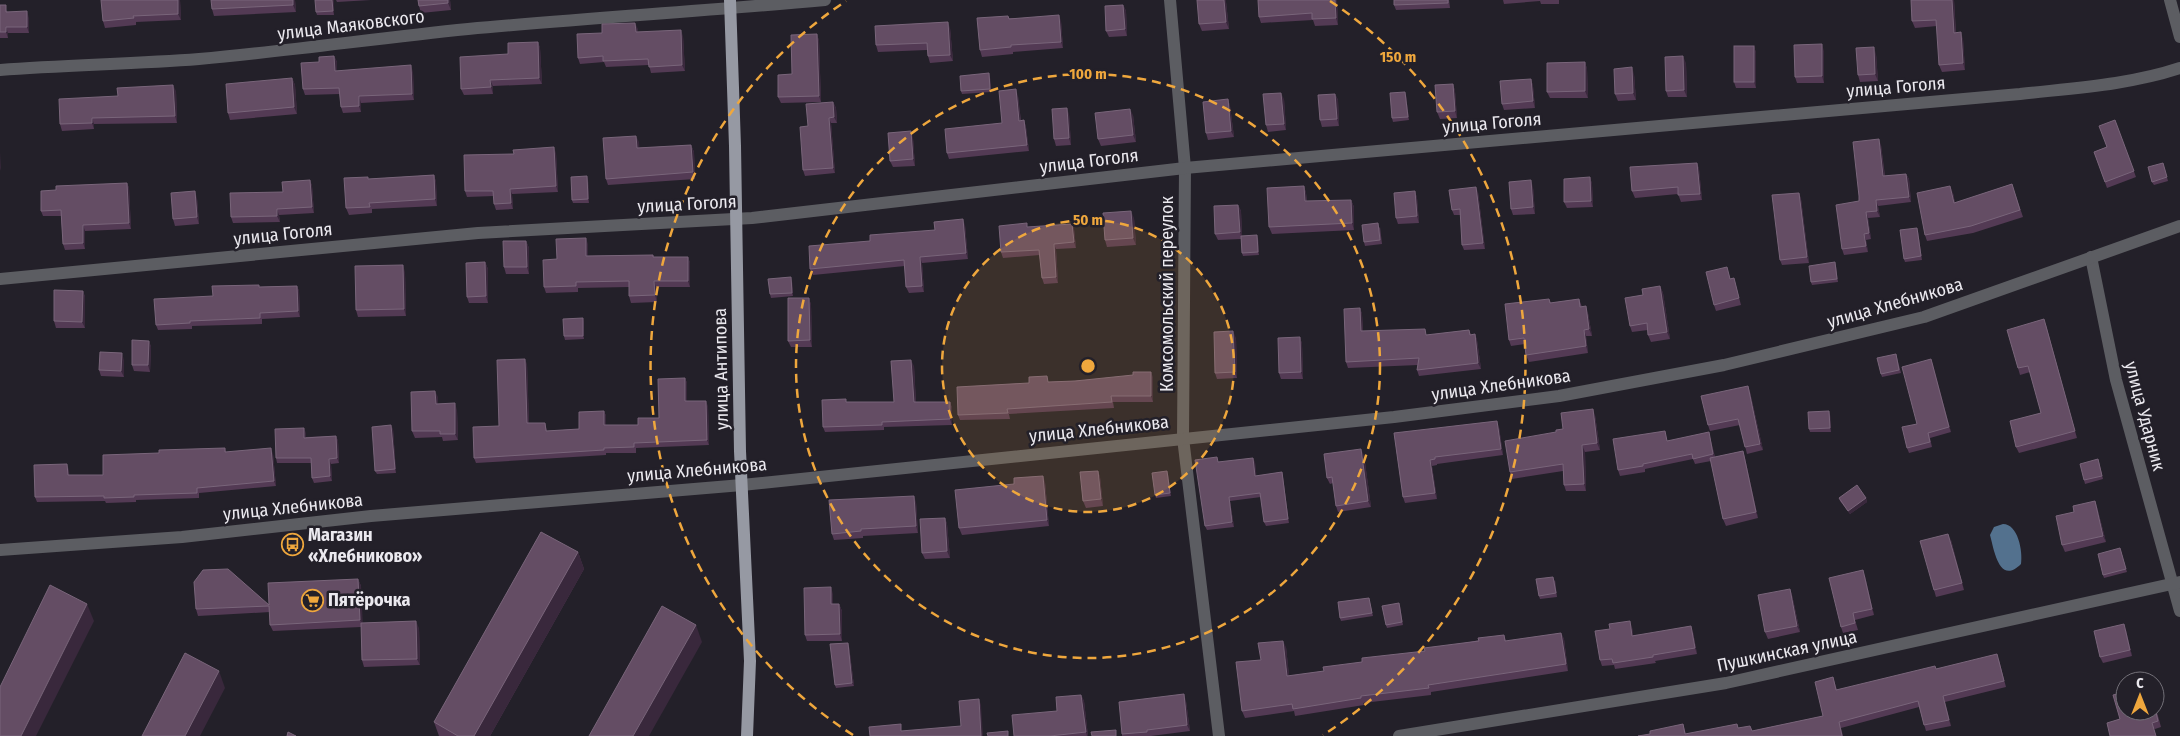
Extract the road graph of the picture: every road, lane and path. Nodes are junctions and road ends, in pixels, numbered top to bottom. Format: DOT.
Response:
graph roads {
  1 [pos="825,0"];
  2 [pos="1170,0"];
  3 [pos="2170,0"];
  4 [pos="730,4"];
  5 [pos="2180,37"];
  6 [pos="2180,68"];
  7 [pos="0,70"];
  8 [pos="1185,168"];
  9 [pos="736,219"];
  10 [pos="2180,226"];
  11 [pos="2091,257"];
  12 [pos="0,279"];
  13 [pos="1183,438"];
  14 [pos="742,485"];
  15 [pos="0,550"];
  16 [pos="2176,583"];
  17 [pos="2180,610"];
  18 [pos="747,736"];
  19 [pos="1219,736"];
  20 [pos="1399,736"];
  1 -- 4 [label="street, улица Маяковского"];
  2 -- 8 [label="street, Комсомольский переулок"];
  3 -- 5 [label="street"];
  4 -- 7 [label="street, улица Маяковского"];
  4 -- 9 [label="main road, улица Антипова"];
  6 -- 8 [label="street, улица Гоголя"];
  8 -- 9 [label="street, улица Гоголя"];
  8 -- 13 [label="street, Комсомольский переулок"];
  9 -- 12 [label="street, улица Гоголя"];
  9 -- 14 [label="main road, улица Антипова"];
  10 -- 11 [label="street, улица Хлебникова"];
  11 -- 13 [label="street, улица Хлебникова"];
  11 -- 16 [label="street, улица Ударник"];
  13 -- 14 [label="street, улица Хлебникова"];
  13 -- 19 [label="street, Комсомольский переулок"];
  14 -- 15 [label="street, улица Хлебникова"];
  14 -- 18 [label="main road, улица Антипова"];
  16 -- 17 [label="street, улица Ударник"];
  16 -- 20 [label="street, Пушкинская улица"];
}
